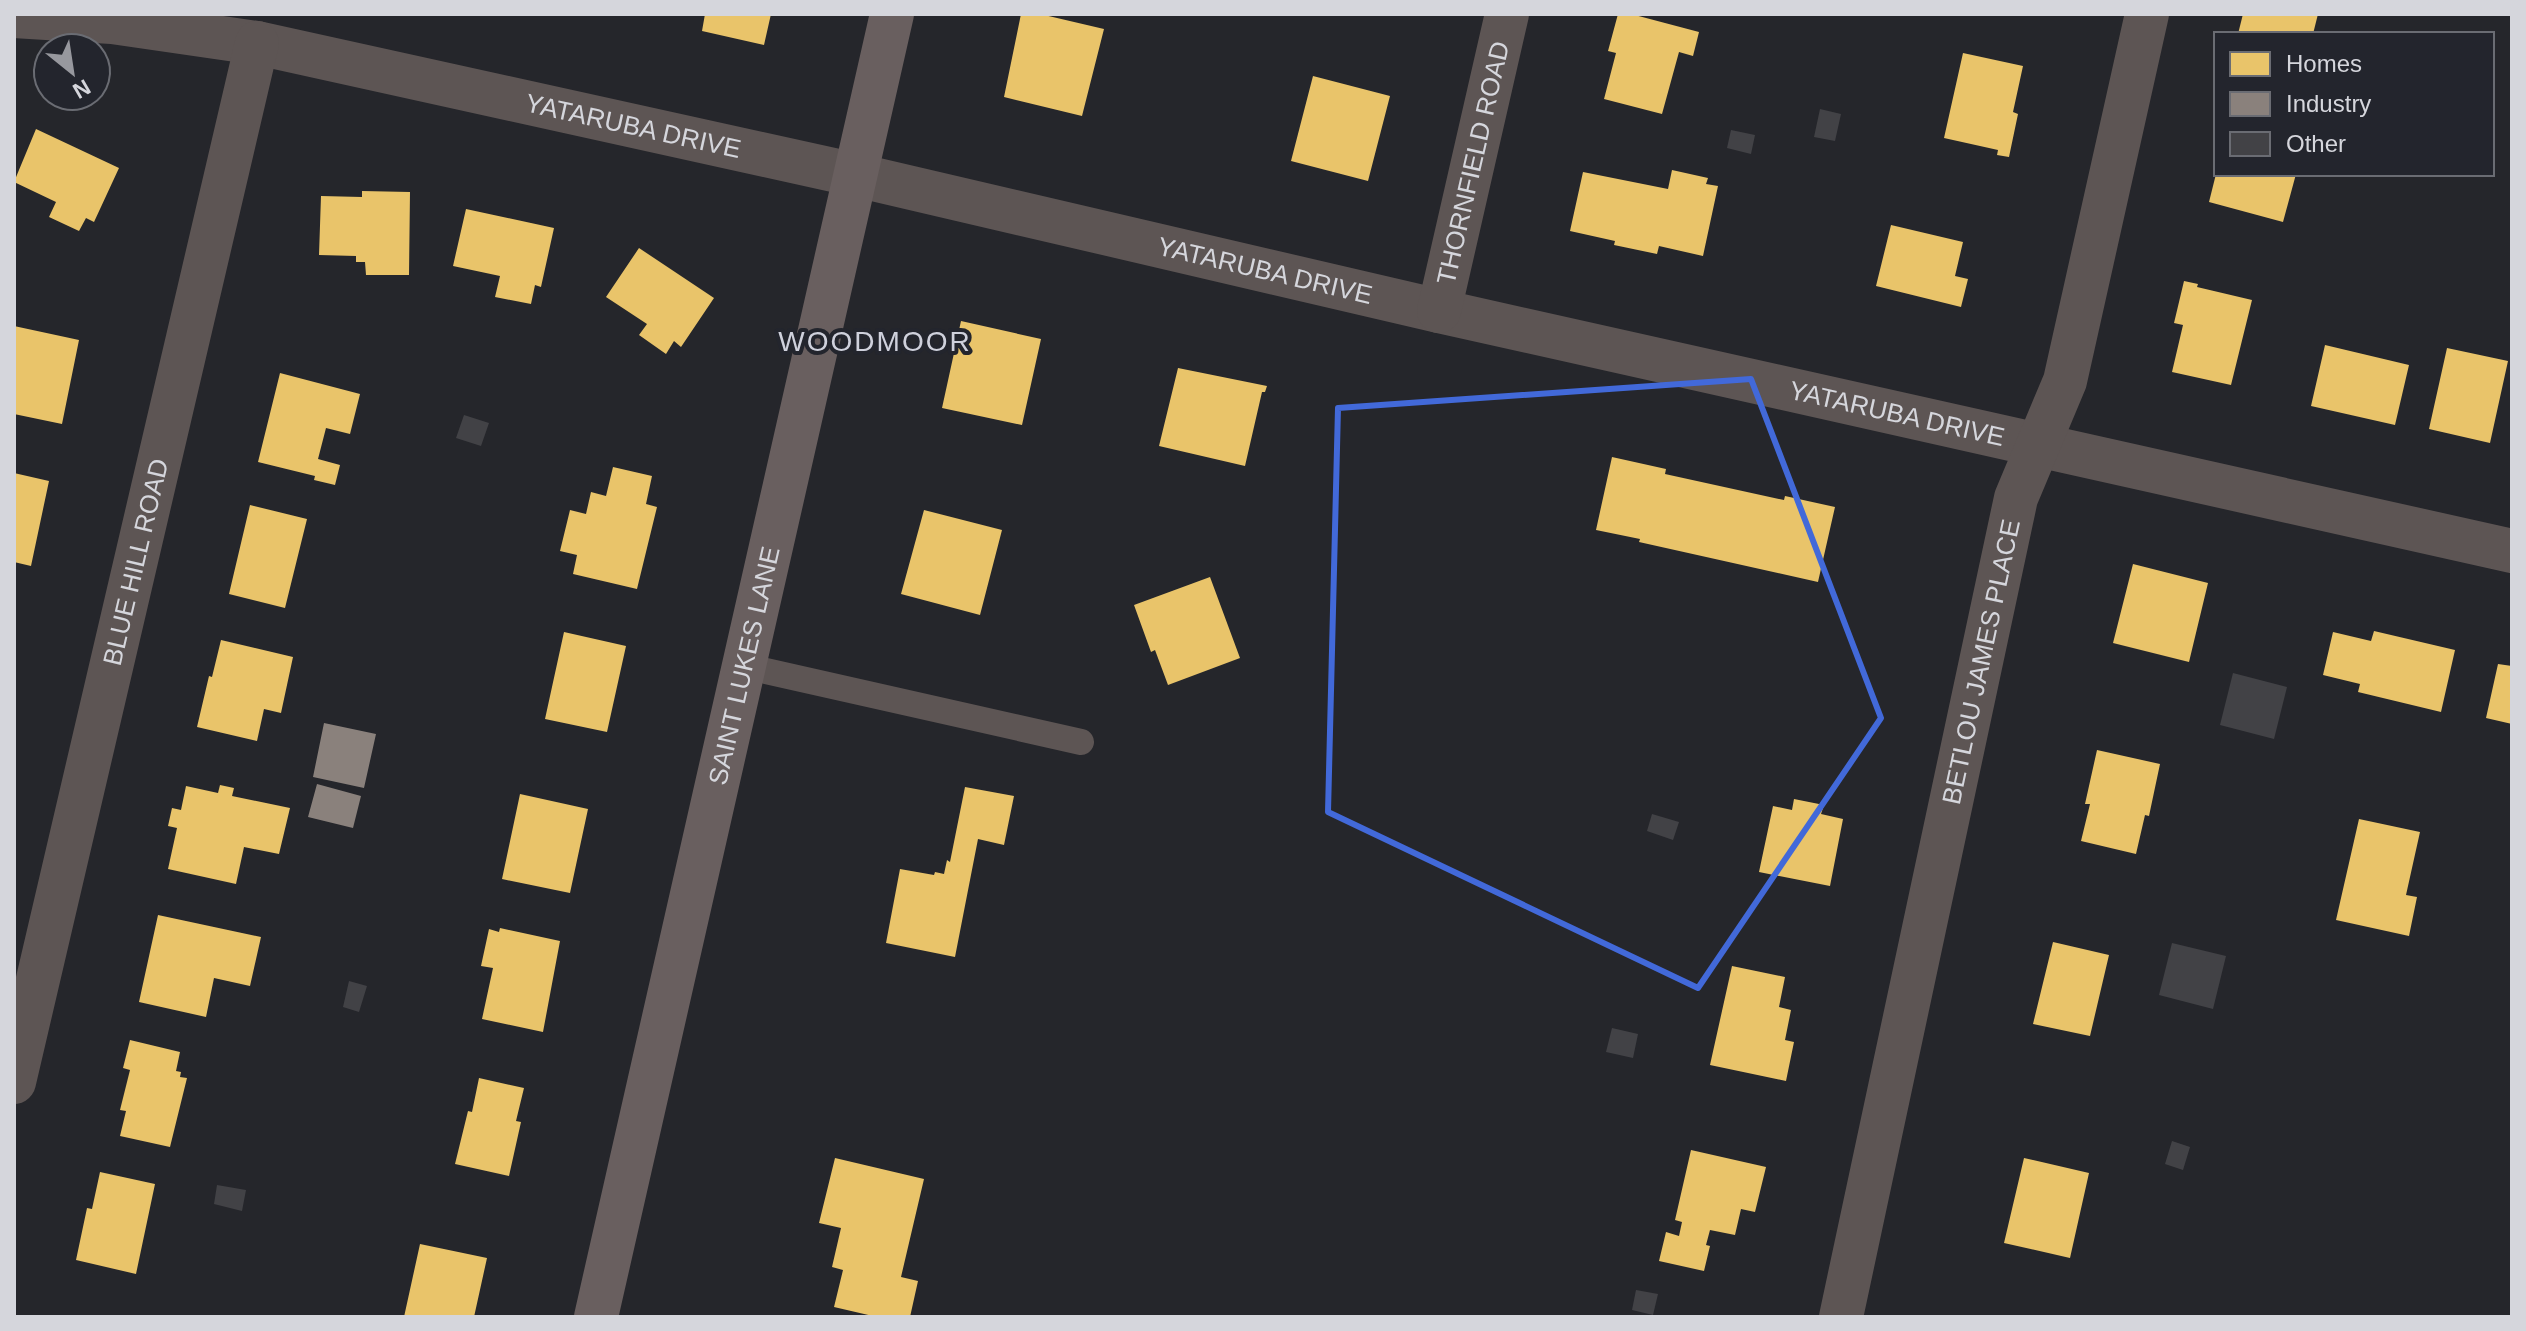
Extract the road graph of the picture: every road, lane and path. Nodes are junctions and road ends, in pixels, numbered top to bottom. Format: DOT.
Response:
graph roads {
  1 [pos="892,14"];
  2 [pos="1507,14"];
  3 [pos="2147,14"];
  4 [pos="14,16"];
  5 [pos="257,43"];
  6 [pos="856,175"];
  7 [pos="1439,311"];
  8 [pos="2039,444"];
  9 [pos="2512,551"];
  10 [pos="744,666"];
  11 [pos="1081,742"];
  12 [pos="14,1082"];
  13 [pos="596,1317"];
  14 [pos="1841,1317"];
  1 -- 6 [label="street, SAINT LUKES LANE"];
  2 -- 7 [label="street, THORNFIELD ROAD"];
  3 -- 8 [label="street, BETLOU JAMES PLACE"];
  4 -- 5 [label="street, YATARUBA DRIVE"];
  5 -- 6 [label="street, YATARUBA DRIVE"];
  5 -- 12 [label="street, BLUE HILL ROAD"];
  6 -- 7 [label="street, YATARUBA DRIVE"];
  6 -- 10 [label="street, SAINT LUKES LANE"];
  7 -- 8 [label="street, YATARUBA DRIVE"];
  8 -- 9 [label="street, YATARUBA DRIVE"];
  8 -- 14 [label="street, BETLOU JAMES PLACE"];
  10 -- 11 [label="lane"];
  10 -- 13 [label="street, SAINT LUKES LANE"];
}
